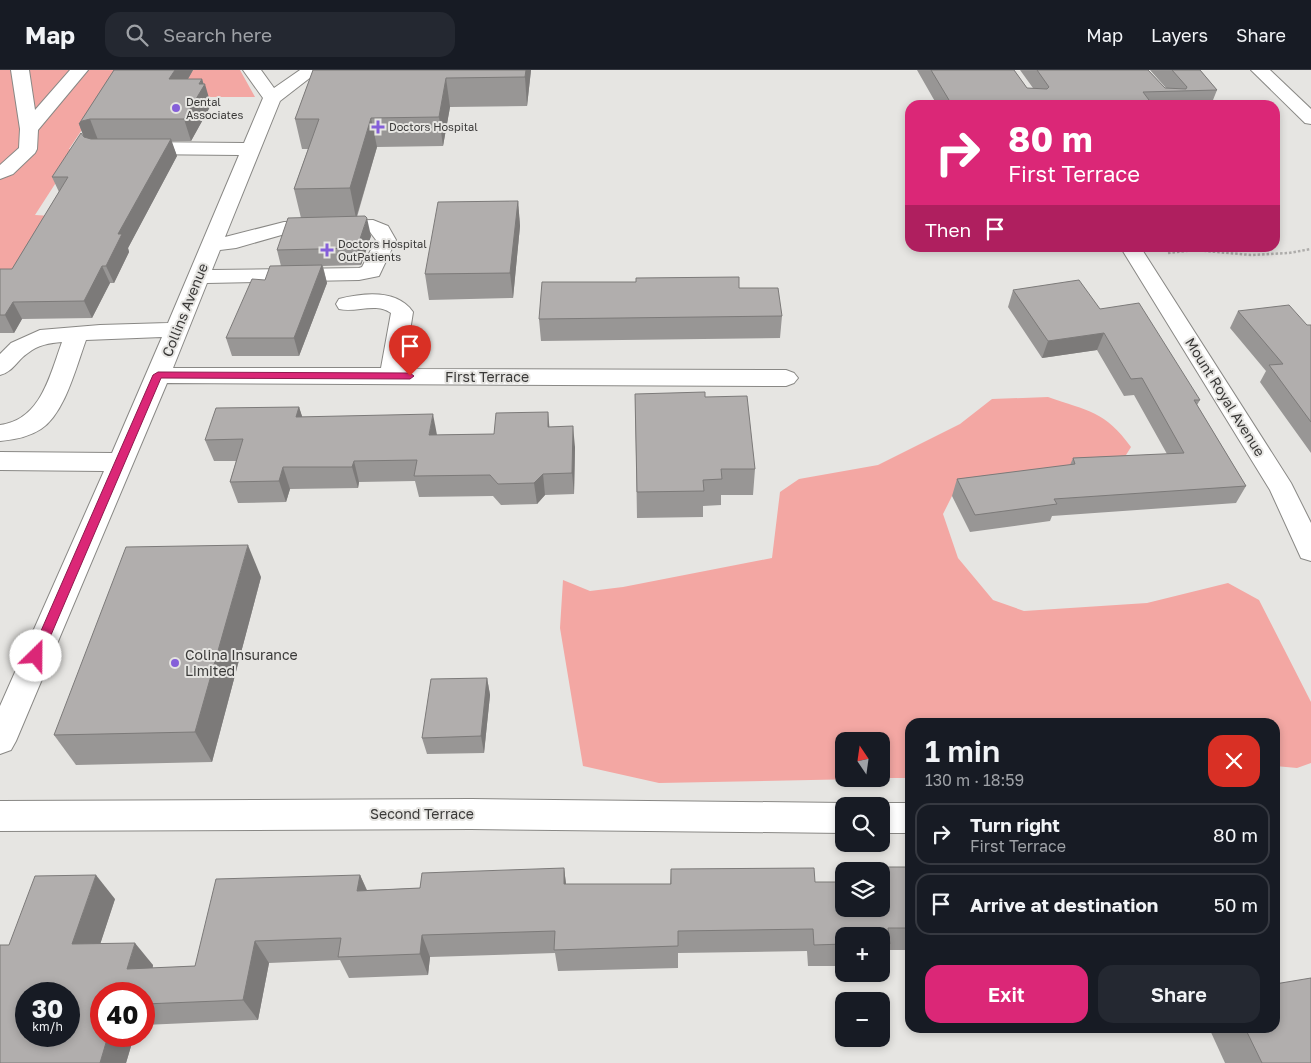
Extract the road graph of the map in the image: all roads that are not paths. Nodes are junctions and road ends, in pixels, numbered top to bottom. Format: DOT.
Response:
graph roads {
  1 [pos="20,70"];
  2 [pos="79,70"];
  3 [pos="252,70"];
  4 [pos="311,70"];
  5 [pos="1260,70"];
  6 [pos="272,98"];
  7 [pos="1311,119"];
  8 [pos="29,129"];
  9 [pos="117,148"];
  10 [pos="251,149"];
  11 [pos="0,173"];
  12 [pos="211,245"];
  13 [pos="1134,252"];
  14 [pos="198,277"];
  15 [pos="347,304"];
  16 [pos="176,330"];
  17 [pos="76,335"];
  18 [pos="0,368"];
  19 [pos="158,375"];
  20 [pos="390,376"];
  21 [pos="786,378"];
  22 [pos="0,433"];
  23 [pos="0,461"];
  24 [pos="119,462"];
  25 [pos="1311,551"];
  26 [pos="0,741"];
  27 [pos="0,816"];
  28 [pos="835,818"];
  29 [pos="890,818"];
  30 [pos="905,818"];
  1 -- 8 [label="street"];
  2 -- 8 [label="street"];
  3 -- 6 [label="street"];
  4 -- 6 [label="street"];
  5 -- 7 [label="street"];
  6 -- 10 [label="street, Collins Avenue"];
  8 -- 11 [label="street"];
  9 -- 10 [label="street"];
  10 -- 12 [label="street, Collins Avenue"];
  12 -- 14 [label="street, Collins Avenue"];
  12 -- 14 [label="street"];
  13 -- 25 [label="street, Mount Royal Avenue"];
  14 -- 16 [label="street, Collins Avenue"];
  15 -- 20 [label="street"];
  16 -- 17 [label="street"];
  16 -- 19 [label="street, Collins Avenue"];
  17 -- 18 [label="street"];
  17 -- 22 [label="street"];
  19 -- 20 [label="street, First Terrace"];
  19 -- 24 [label="street, Collins Avenue"];
  20 -- 21 [label="street, First Terrace"];
  23 -- 24 [label="street"];
  24 -- 26 [label="street, Collins Avenue"];
  27 -- 28 [label="street, Second Terrace"];
  29 -- 30 [label="street"];
}
